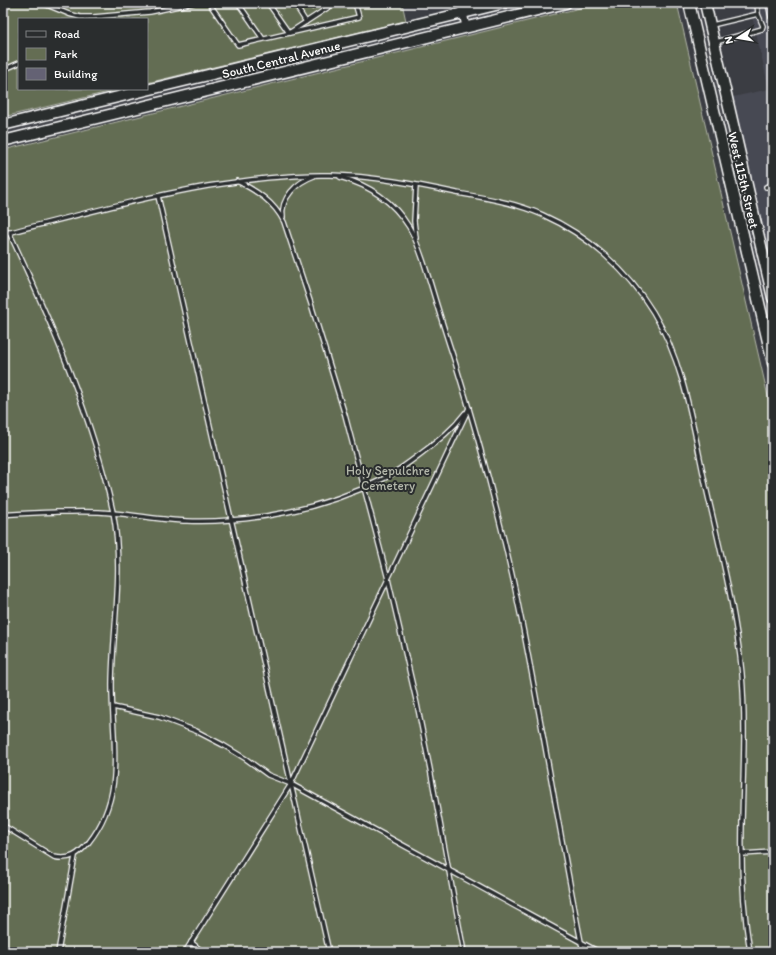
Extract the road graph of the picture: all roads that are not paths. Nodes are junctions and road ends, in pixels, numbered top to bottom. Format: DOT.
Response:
graph roads {
  1 [pos="42,3"];
  2 [pos="193,3"];
  3 [pos="209,3"];
  4 [pos="238,3"];
  5 [pos="268,3"];
  6 [pos="294,3"];
  7 [pos="335,3"];
  8 [pos="355,3"];
  9 [pos="504,3"];
  10 [pos="566,3"];
  11 [pos="689,3"];
  12 [pos="706,3"];
  13 [pos="757,3"];
  14 [pos="462,8"];
  15 [pos="758,14"];
  16 [pos="110,17"];
  17 [pos="78,18"];
  18 [pos="306,22"];
  19 [pos="711,25"];
  20 [pos="466,27"];
  21 [pos="289,33"];
  22 [pos="263,39"];
  23 [pos="715,42"];
  24 [pos="18,63"];
  25 [pos="3,70"];
  26 [pos="148,87"];
  27 [pos="133,91"];
  28 [pos="121,93"];
  29 [pos="3,126"];
  30 [pos="3,141"];
  31 [pos="317,175"];
  32 [pos="331,175"];
  33 [pos="236,181"];
  34 [pos="416,185"];
  35 [pos="773,185"];
  36 [pos="766,187"];
  37 [pos="158,196"];
  38 [pos="284,222"];
  39 [pos="9,232"];
  40 [pos="3,234"];
  41 [pos="417,241"];
  42 [pos="773,298"];
  43 [pos="773,363"];
  44 [pos="469,408"];
  45 [pos="364,488"];
  46 [pos="113,513"];
  47 [pos="3,515"];
  48 [pos="231,521"];
  49 [pos="388,580"];
  50 [pos="113,706"];
  51 [pos="291,784"];
  52 [pos="3,805"];
  53 [pos="3,828"];
  54 [pos="773,852"];
  55 [pos="742,854"];
  56 [pos="75,856"];
  57 [pos="450,870"];
  58 [pos="191,942"];
  59 [pos="581,942"];
  60 [pos="58,952"];
  61 [pos="185,952"];
  62 [pos="203,952"];
  63 [pos="329,952"];
  64 [pos="464,952"];
  65 [pos="583,952"];
  66 [pos="599,952"];
  67 [pos="750,952"];
  1 -- 17 [label="lane"];
  2 -- 16 [label="lane"];
  3 -- 22 [label="lane"];
  4 -- 22 [label="lane"];
  5 -- 21 [label="lane"];
  6 -- 18 [label="lane"];
  7 -- 18 [label="lane"];
  8 -- 21 [label="lane"];
  9 -- 14 [label="street, South Central Avenue"];
  10 -- 20 [label="street, South Central Avenue"];
  11 -- 43 [label="street, West 115th Street"];
  12 -- 19 [label="street, West 115th Street"];
  13 -- 15 [label="lane"];
  14 -- 20 [label="street"];
  14 -- 26 [label="street, South Central Avenue"];
  15 -- 19 [label="lane"];
  15 -- 23 [label="lane"];
  16 -- 17 [label="lane"];
  18 -- 21 [label="lane"];
  19 -- 23 [label="street, West 115th Street"];
  20 -- 30 [label="street, South Central Avenue"];
  21 -- 22 [label="lane"];
  23 -- 42 [label="street, West 115th Street"];
  24 -- 25 [label="lane"];
  27 -- 28 [label="street, South Central Avenue"];
  28 -- 29 [label="street, South Central Avenue"];
  31 -- 32 [label="lane"];
  31 -- 33 [label="lane"];
  31 -- 38 [label="lane"];
  32 -- 34 [label="lane"];
  32 -- 41 [label="lane"];
  33 -- 37 [label="lane"];
  33 -- 38 [label="lane"];
  34 -- 41 [label="lane"];
  34 -- 55 [label="lane"];
  35 -- 36 [label="lane"];
  37 -- 39 [label="lane"];
  37 -- 48 [label="lane"];
  38 -- 45 [label="lane"];
  39 -- 40 [label="lane"];
  39 -- 46 [label="lane"];
  41 -- 44 [label="lane"];
  44 -- 45 [label="lane"];
  44 -- 49 [label="lane"];
  44 -- 59 [label="lane"];
  45 -- 48 [label="lane"];
  45 -- 49 [label="lane"];
  46 -- 47 [label="lane"];
  46 -- 48 [label="lane"];
  46 -- 50 [label="lane"];
  48 -- 51 [label="lane"];
  49 -- 51 [label="lane"];
  49 -- 57 [label="lane"];
  50 -- 51 [label="lane"];
  50 -- 56 [label="lane"];
  51 -- 57 [label="lane"];
  51 -- 58 [label="lane"];
  51 -- 63 [label="lane"];
  52 -- 53 [label="lane"];
  53 -- 56 [label="lane"];
  54 -- 55 [label="lane"];
  55 -- 67 [label="lane"];
  56 -- 60 [label="lane"];
  57 -- 59 [label="lane"];
  57 -- 64 [label="lane"];
  58 -- 61 [label="lane"];
  58 -- 62 [label="lane"];
  59 -- 65 [label="lane"];
  59 -- 66 [label="lane"];
}
